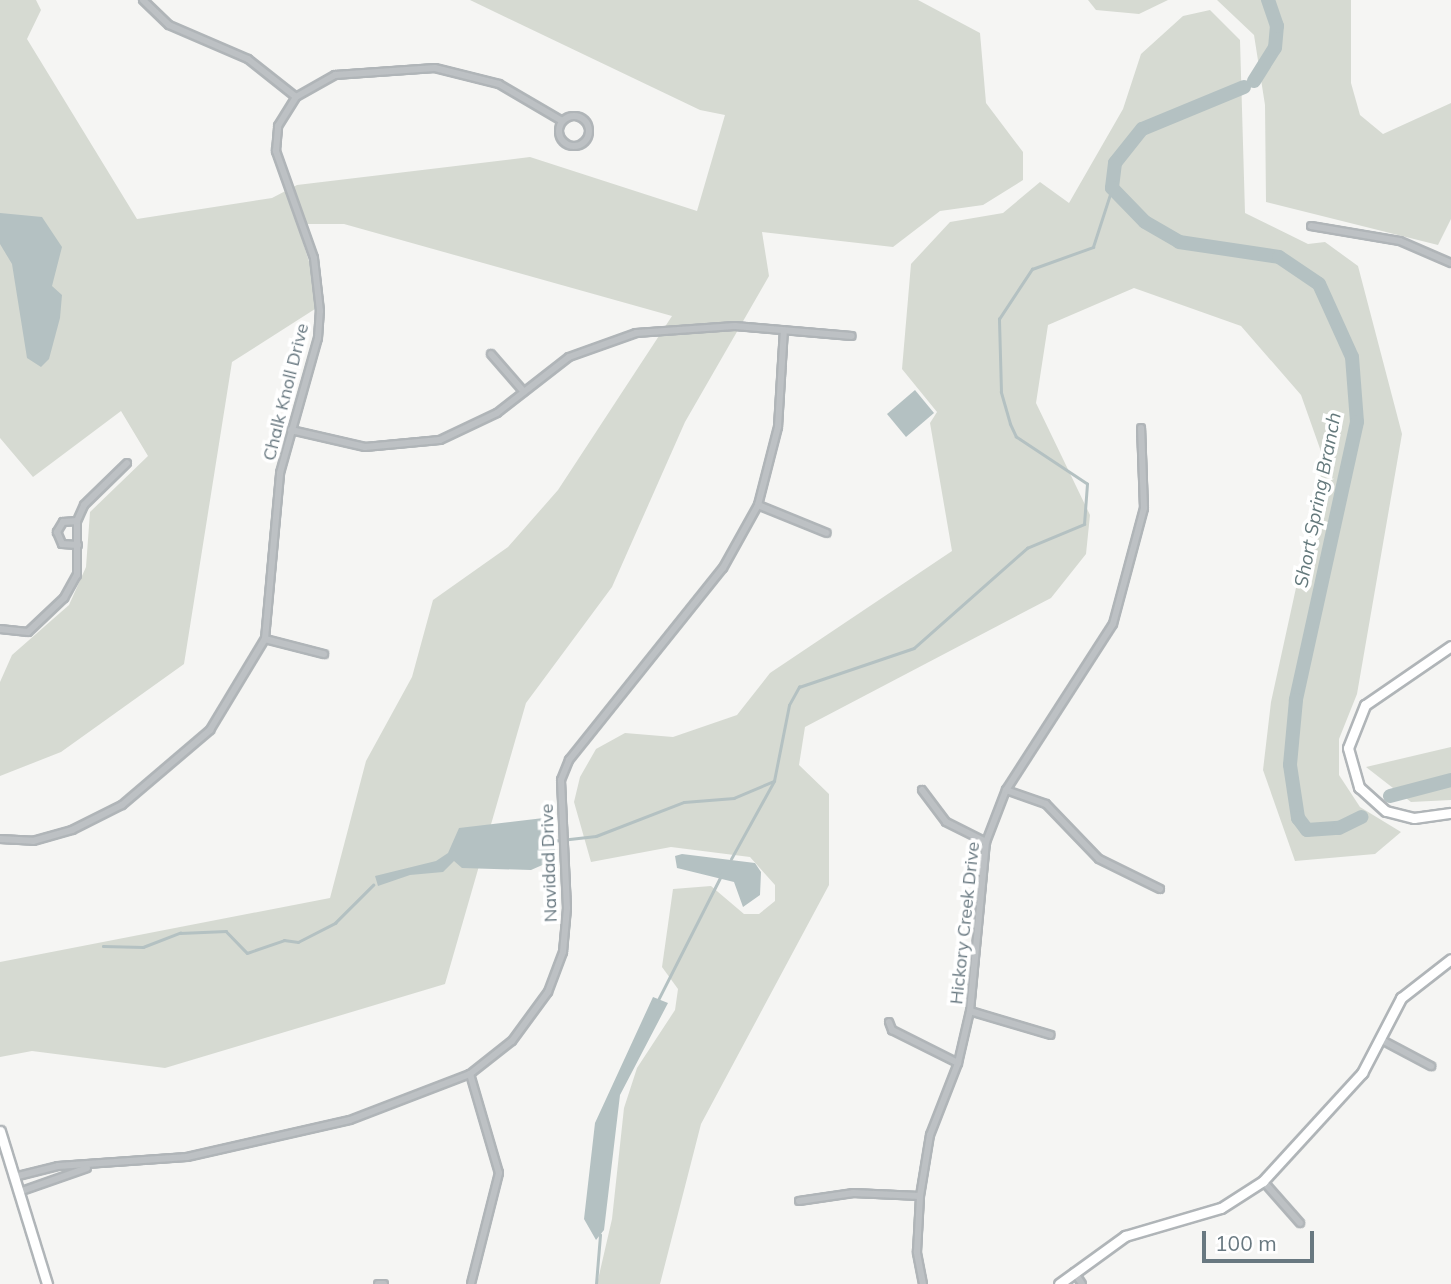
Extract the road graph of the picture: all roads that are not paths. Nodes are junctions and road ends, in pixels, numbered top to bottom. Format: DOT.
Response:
graph roads {
  1 [pos="143,0"];
  2 [pos="296,97"];
  3 [pos="562,121"];
  4 [pos="1311,226"];
  5 [pos="1451,263"];
  6 [pos="784,330"];
  7 [pos="852,336"];
  8 [pos="491,354"];
  9 [pos="524,392"];
  10 [pos="1141,428"];
  11 [pos="290,430"];
  12 [pos="127,463"];
  13 [pos="758,505"];
  14 [pos="77,522"];
  15 [pos="828,533"];
  16 [pos="78,545"];
  17 [pos="0,629"];
  18 [pos="265,639"];
  19 [pos="1451,646"];
  20 [pos="324,654"];
  21 [pos="922,790"];
  22 [pos="1006,790"];
  23 [pos="1451,813"];
  24 [pos="0,839"];
  25 [pos="986,842"];
  26 [pos="1160,889"];
  27 [pos="1451,959"];
  28 [pos="970,1012"];
  29 [pos="889,1022"];
  30 [pos="1051,1035"];
  31 [pos="1380,1039"];
  32 [pos="958,1063"];
  33 [pos="1431,1066"];
  34 [pos="470,1074"];
  35 [pos="0,1131"];
  36 [pos="89,1167"];
  37 [pos="14,1177"];
  38 [pos="1263,1181"];
  39 [pos="19,1192"];
  40 [pos="920,1196"];
  41 [pos="799,1201"];
  42 [pos="1300,1223"];
  43 [pos="1073,1270"];
  44 [pos="47,1284"];
  45 [pos="378,1284"];
  46 [pos="384,1284"];
  47 [pos="471,1284"];
  48 [pos="923,1284"];
  49 [pos="1059,1284"];
  50 [pos="1082,1284"];
  1 -- 2 [label="street"];
  2 -- 3 [label="street, Chalk Knoll Drive"];
  2 -- 11 [label="street, Chalk Knoll Drive"];
  3 -- 3 [label="street, Chalk Knoll Drive"];
  4 -- 5 [label="street"];
  6 -- 7 [label="street"];
  6 -- 9 [label="street"];
  6 -- 13 [label="street, Navidad Drive"];
  8 -- 9 [label="street"];
  9 -- 11 [label="street"];
  10 -- 22 [label="street, Hickory Creek Drive"];
  11 -- 18 [label="street, Chalk Knoll Drive"];
  12 -- 14 [label="street"];
  13 -- 15 [label="street"];
  13 -- 34 [label="street, Navidad Drive"];
  14 -- 16 [label="street"];
  14 -- 16 [label="street"];
  16 -- 17 [label="street"];
  18 -- 20 [label="street"];
  18 -- 24 [label="street, Chalk Knoll Drive"];
  19 -- 23 [label="street"];
  21 -- 25 [label="street"];
  22 -- 25 [label="street, Hickory Creek Drive"];
  22 -- 26 [label="street"];
  25 -- 28 [label="street, Hickory Creek Drive"];
  27 -- 31 [label="street"];
  28 -- 30 [label="street"];
  28 -- 32 [label="street, Hickory Creek Drive"];
  29 -- 32 [label="street"];
  31 -- 33 [label="street"];
  31 -- 38 [label="street"];
  32 -- 40 [label="street, Hickory Creek Drive"];
  34 -- 36 [label="street, Navidad Drive"];
  34 -- 47 [label="street"];
  35 -- 37 [label="street"];
  36 -- 37 [label="street, Navidad Drive"];
  36 -- 39 [label="street, Navidad Drive"];
  37 -- 39 [label="street"];
  38 -- 42 [label="street"];
  38 -- 43 [label="street"];
  39 -- 44 [label="street"];
  40 -- 41 [label="street"];
  40 -- 48 [label="street, Hickory Creek Drive"];
  43 -- 49 [label="street"];
  43 -- 50 [label="street"];
  45 -- 46 [label="street"];
}
